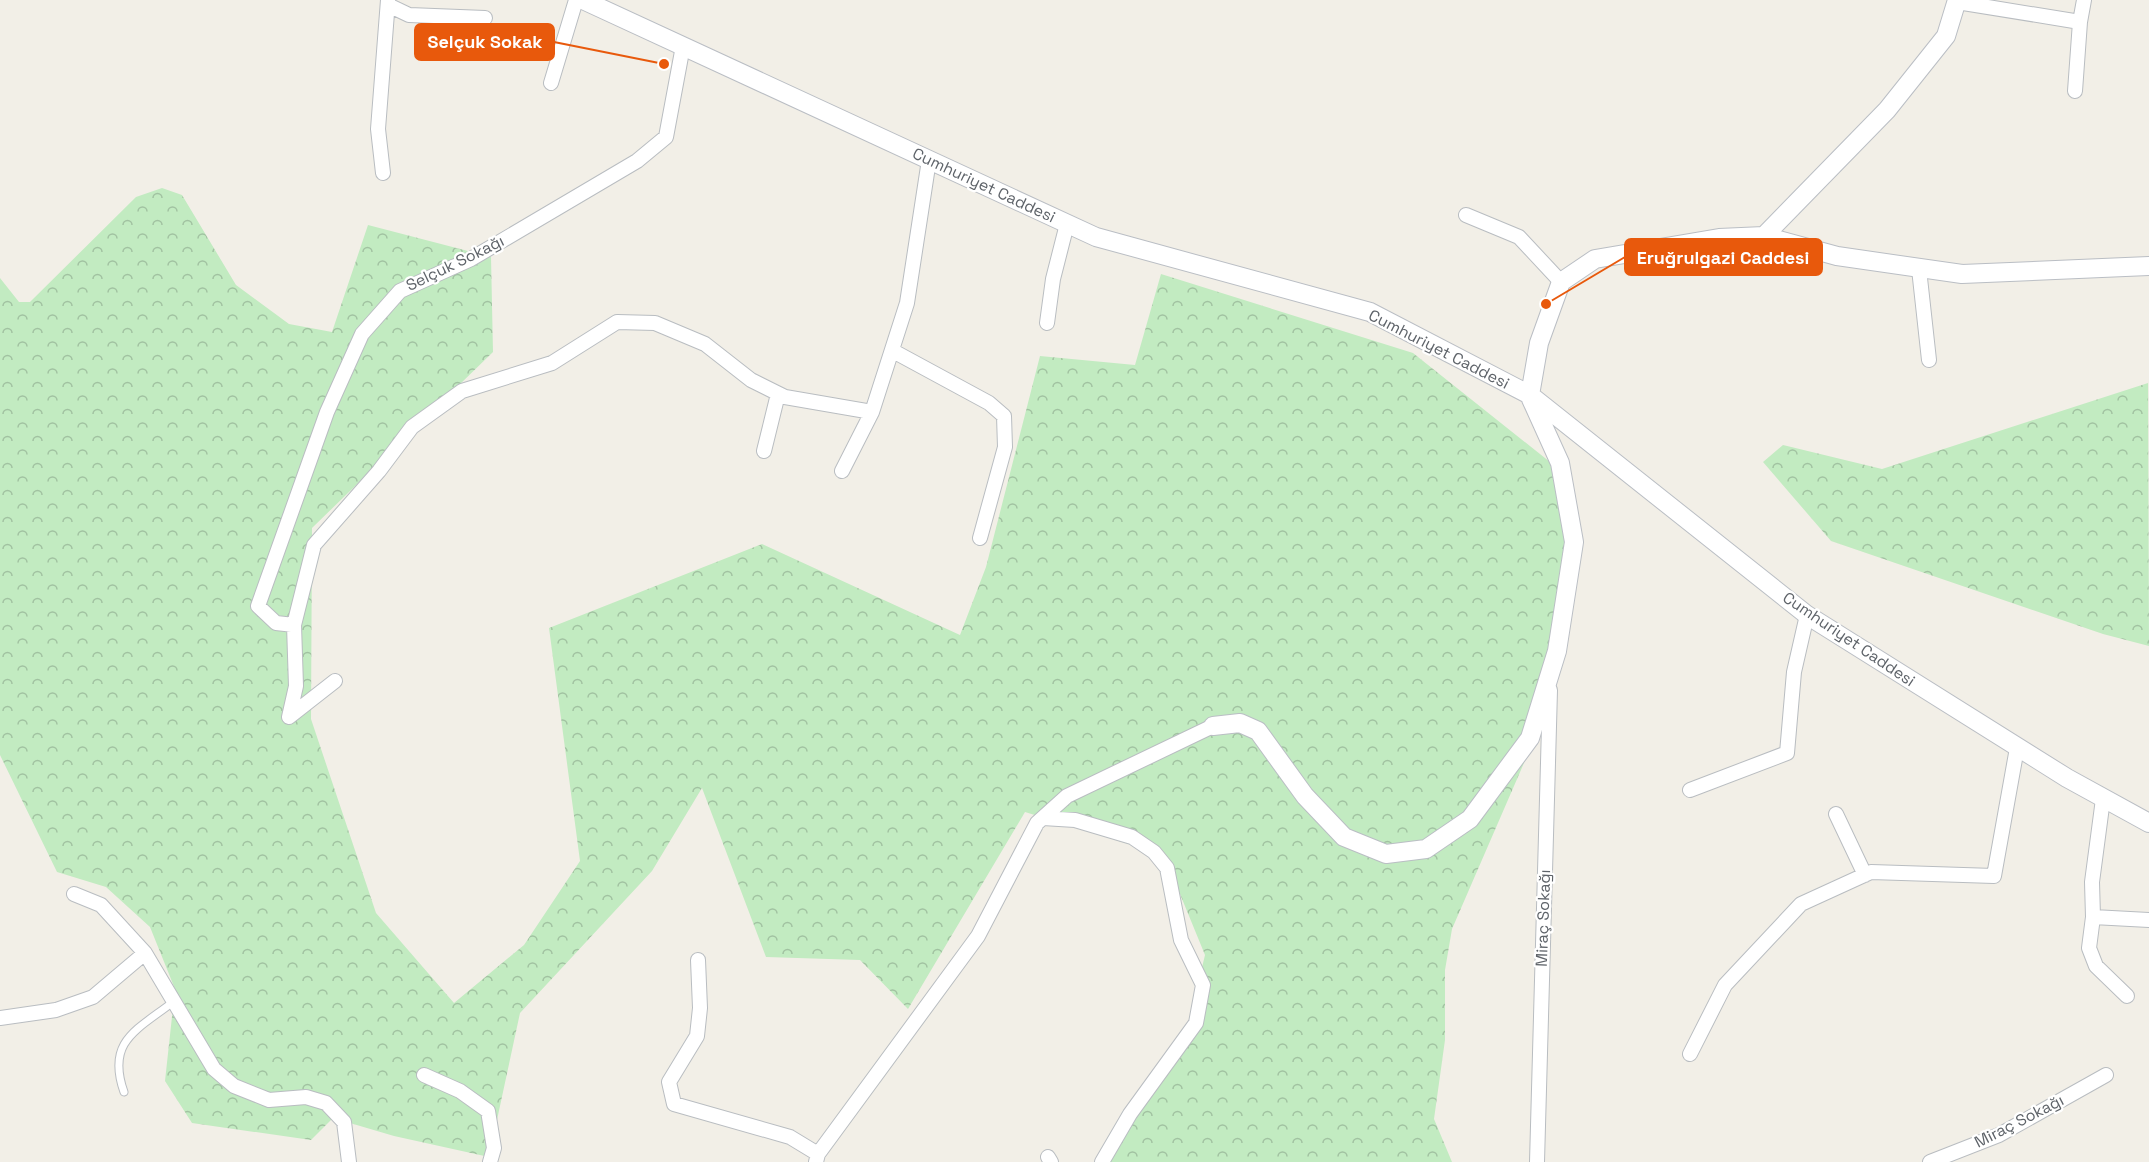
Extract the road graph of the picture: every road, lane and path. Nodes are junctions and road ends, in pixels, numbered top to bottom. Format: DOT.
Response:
graph roads {
  1 [pos="576,0"];
  2 [pos="583,0"];
  3 [pos="2084,0"];
  4 [pos="1957,1"];
  5 [pos="388,3"];
  6 [pos="485,18"];
  7 [pos="2080,22"];
  8 [pos="683,46"];
  9 [pos="552,83"];
  10 [pos="2075,91"];
  11 [pos="929,160"];
  12 [pos="383,173"];
  13 [pos="1466,215"];
  14 [pos="1067,224"];
  15 [pos="1764,236"];
  16 [pos="2149,266"];
  17 [pos="1919,269"];
  18 [pos="1561,282"];
  19 [pos="1047,323"];
  20 [pos="893,351"];
  21 [pos="1929,360"];
  22 [pos="778,394"];
  23 [pos="1530,395"];
  24 [pos="872,412"];
  25 [pos="764,451"];
  26 [pos="842,471"];
  27 [pos="980,538"];
  28 [pos="1807,615"];
  29 [pos="294,625"];
  30 [pos="1550,673"];
  31 [pos="335,681"];
  32 [pos="1213,726"];
  33 [pos="2017,748"];
  34 [pos="1690,790"];
  35 [pos="2103,799"];
  36 [pos="1836,814"];
  37 [pos="1043,818"];
  38 [pos="2149,823"];
  39 [pos="1864,875"];
  40 [pos="74,894"];
  41 [pos="2093,917"];
  42 [pos="2149,920"];
  43 [pos="145,953"];
  44 [pos="698,960"];
  45 [pos="2127,996"];
  46 [pos="173,1002"];
  47 [pos="0,1018"];
  48 [pos="1690,1053"];
  49 [pos="424,1075"];
  50 [pos="2106,1075"];
  51 [pos="124,1092"];
  52 [pos="817,1158"];
  53 [pos="349,1162"];
  54 [pos="490,1162"];
  55 [pos="1102,1162"];
  56 [pos="1537,1162"];
  57 [pos="1930,1162"];
  1 -- 9 [label="street"];
  2 -- 8 [label="street, Cumhuriyet Caddesi"];
  3 -- 7 [label="street"];
  4 -- 7 [label="street"];
  4 -- 15 [label="street"];
  5 -- 6 [label="street"];
  5 -- 12 [label="street"];
  7 -- 10 [label="street"];
  8 -- 11 [label="street, Cumhuriyet Caddesi"];
  8 -- 29 [label="street, Selçuk Sokağı"];
  11 -- 14 [label="street, Cumhuriyet Caddesi"];
  11 -- 20 [label="street"];
  13 -- 18 [label="street"];
  14 -- 19 [label="street"];
  14 -- 23 [label="street, Cumhuriyet Caddesi"];
  15 -- 17 [label="street"];
  15 -- 18 [label="street"];
  16 -- 17 [label="street"];
  17 -- 21 [label="street"];
  18 -- 23 [label="street"];
  20 -- 24 [label="street"];
  20 -- 27 [label="street"];
  22 -- 24 [label="street"];
  22 -- 25 [label="street"];
  22 -- 29 [label="street"];
  23 -- 28 [label="street, Cumhuriyet Caddesi"];
  23 -- 30 [label="street"];
  24 -- 26 [label="street"];
  28 -- 33 [label="street, Cumhuriyet Caddesi"];
  28 -- 34 [label="street"];
  29 -- 31 [label="street"];
  30 -- 32 [label="street"];
  30 -- 56 [label="street, Miraç Sokağı"];
  32 -- 37 [label="street"];
  33 -- 35 [label="street, Cumhuriyet Caddesi"];
  33 -- 39 [label="street"];
  35 -- 38 [label="street, Cumhuriyet Caddesi"];
  35 -- 41 [label="street"];
  36 -- 39 [label="street"];
  37 -- 52 [label="street"];
  37 -- 55 [label="street"];
  39 -- 48 [label="street"];
  40 -- 43 [label="street"];
  41 -- 42 [label="street"];
  41 -- 45 [label="street"];
  43 -- 46 [label="street"];
  43 -- 47 [label="street"];
  44 -- 52 [label="street"];
  46 -- 51 [label="lane"];
  46 -- 53 [label="street"];
  49 -- 54 [label="street"];
  50 -- 57 [label="street, Miraç Sokağı"];
}
